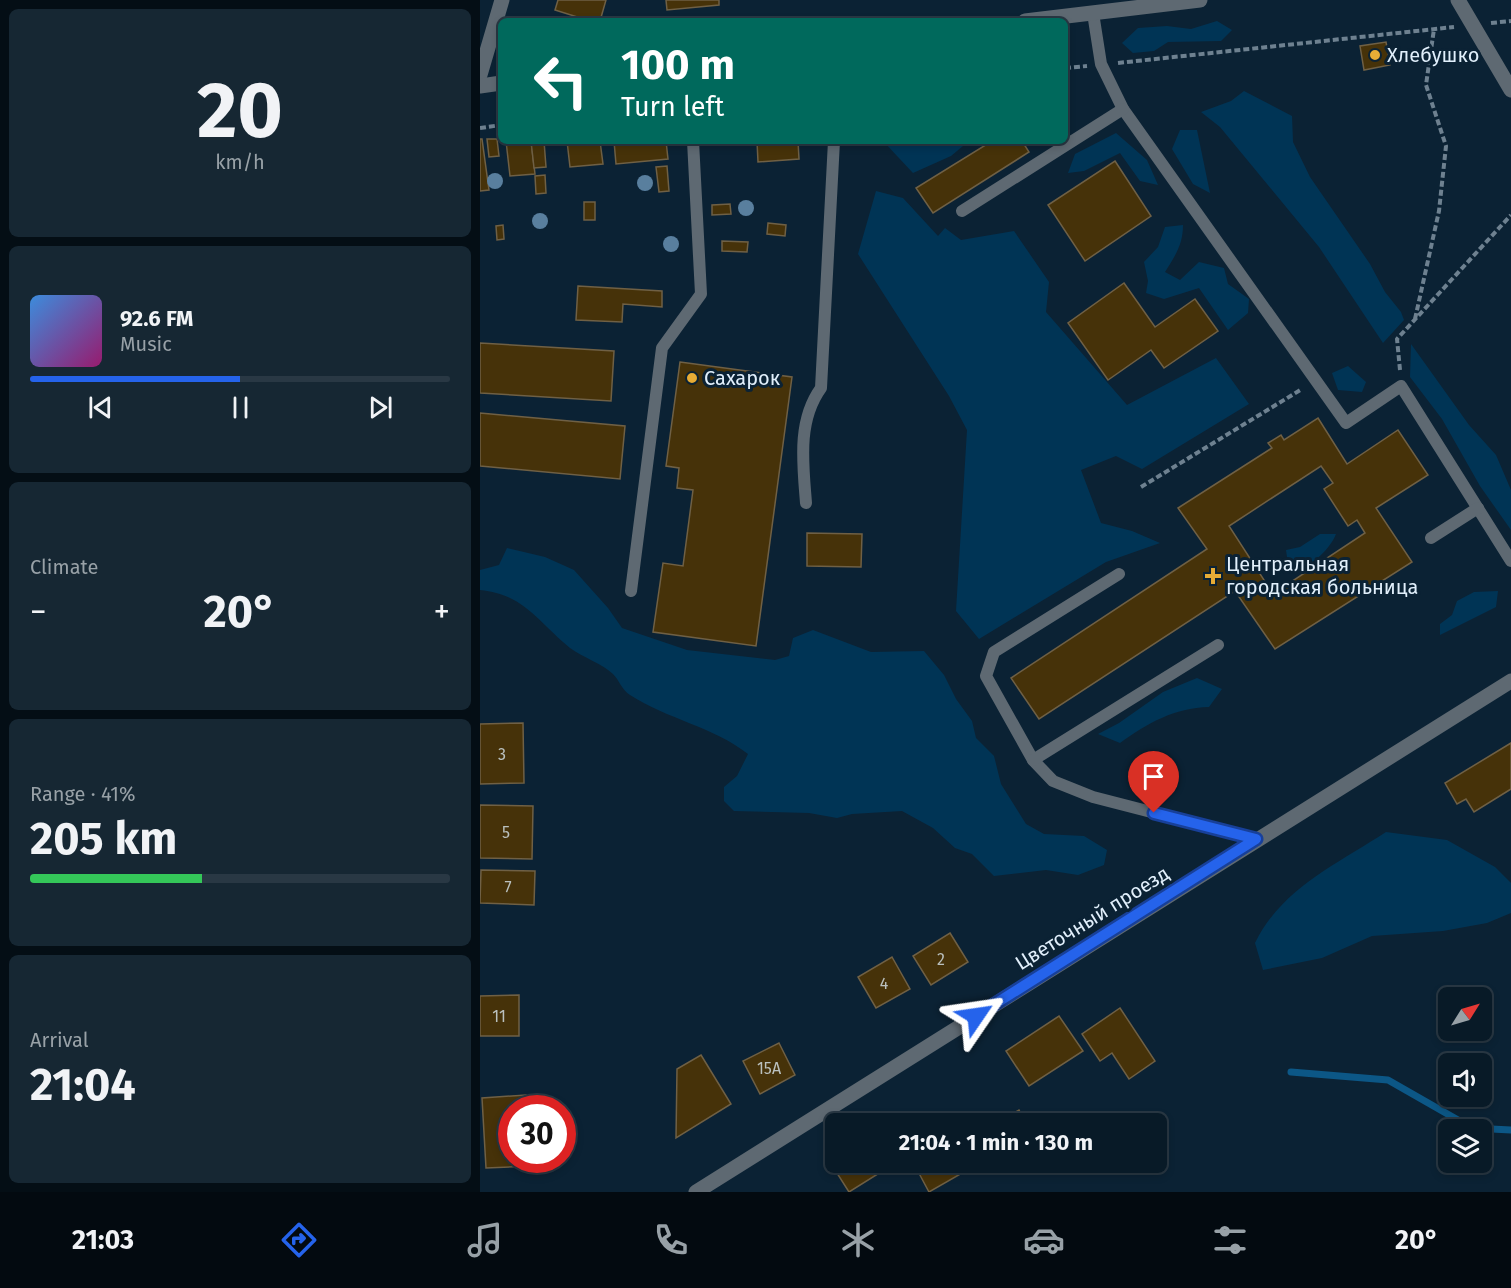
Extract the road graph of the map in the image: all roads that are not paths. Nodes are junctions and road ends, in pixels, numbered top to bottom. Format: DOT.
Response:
graph roads {
  1 [pos="502,0"];
  2 [pos="1200,0"];
  3 [pos="1458,0"];
  4 [pos="1093,13"];
  5 [pos="1050,18"];
  6 [pos="480,75"];
  7 [pos="498,84"];
  8 [pos="480,86"];
  9 [pos="1511,90"];
  10 [pos="1123,110"];
  11 [pos="693,144"];
  12 [pos="834,144"];
  13 [pos="962,211"];
  14 [pos="806,503"];
  15 [pos="1478,508"];
  16 [pos="1431,538"];
  17 [pos="1511,561"];
  18 [pos="1119,574"];
  19 [pos="632,591"];
  20 [pos="1218,645"];
  21 [pos="1511,681"];
  22 [pos="1033,760"];
  23 [pos="1256,839"];
  24 [pos="696,1192"];
  1 -- 6 [label="street"];
  2 -- 4 [label="street"];
  3 -- 9 [label="street"];
  4 -- 5 [label="street"];
  4 -- 10 [label="lane"];
  7 -- 8 [label="street"];
  10 -- 13 [label="lane"];
  10 -- 15 [label="lane"];
  11 -- 19 [label="lane"];
  12 -- 14 [label="lane"];
  15 -- 16 [label="lane"];
  15 -- 17 [label="lane"];
  18 -- 22 [label="lane"];
  20 -- 22 [label="lane"];
  21 -- 23 [label="street, Цветочный проезд"];
  22 -- 23 [label="lane"];
  23 -- 24 [label="street, Цветочный проезд"];
}
